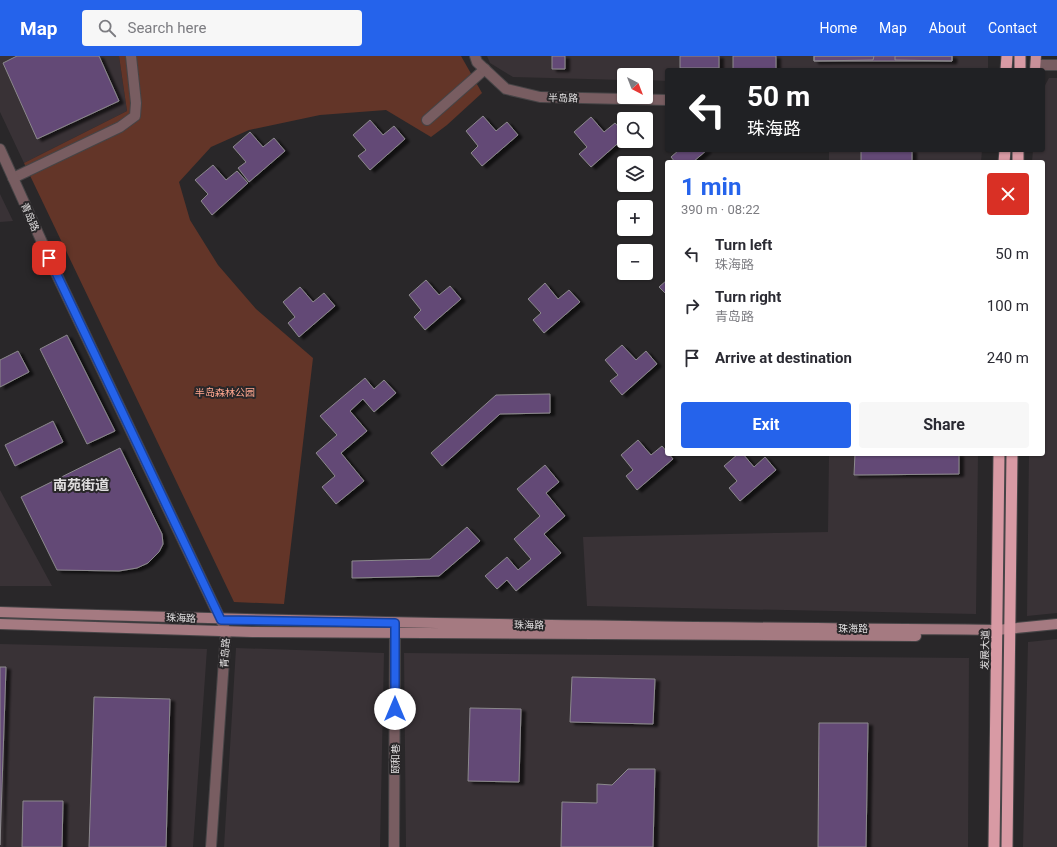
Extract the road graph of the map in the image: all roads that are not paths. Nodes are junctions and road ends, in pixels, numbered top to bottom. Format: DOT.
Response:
graph roads {
  1 [pos="131,56"];
  2 [pos="475,56"];
  3 [pos="1007,56"];
  4 [pos="1020,56"];
  5 [pos="1036,64"];
  6 [pos="1057,65"];
  7 [pos="1006,68"];
  8 [pos="1020,68"];
  9 [pos="484,69"];
  10 [pos="665,100"];
  11 [pos="427,120"];
  12 [pos="0,149"];
  13 [pos="13,178"];
  14 [pos="999,456"];
  15 [pos="1012,456"];
  16 [pos="0,612"];
  17 [pos="221,620"];
  18 [pos="0,624"];
  19 [pos="1057,624"];
  20 [pos="395,628"];
  21 [pos="1057,630"];
  22 [pos="226,631"];
  23 [pos="1010,632"];
  24 [pos="997,633"];
  25 [pos="211,847"];
  26 [pos="394,847"];
  27 [pos="994,847"];
  28 [pos="1007,847"];
  1 -- 13 [label="street"];
  2 -- 9 [label="street, 半岛路"];
  3 -- 7 [label="highway"];
  4 -- 8 [label="highway"];
  5 -- 6 [label="street"];
  9 -- 10 [label="street, 半岛路"];
  9 -- 11 [label="street"];
  12 -- 13 [label="street, 青岛路"];
  13 -- 17 [label="street, 青岛路"];
  14 -- 24 [label="highway, 发展大道"];
  15 -- 23 [label="highway"];
  16 -- 17 [label="main road, 珠海路"];
  17 -- 20 [label="main road, 珠海路"];
  17 -- 22 [label="street, 青岛路"];
  18 -- 22 [label="main road, 珠海路"];
  19 -- 23 [label="main road, 珠海路"];
  20 -- 22 [label="main road, 珠海路"];
  20 -- 24 [label="main road, 珠海路"];
  20 -- 26 [label="street, 颐和巷"];
  21 -- 23 [label="main road, 珠海路"];
  22 -- 25 [label="street, 青岛路"];
  23 -- 24 [label="main road, 珠海路"];
  23 -- 28 [label="highway"];
  24 -- 27 [label="highway, 发展大道"];
}
